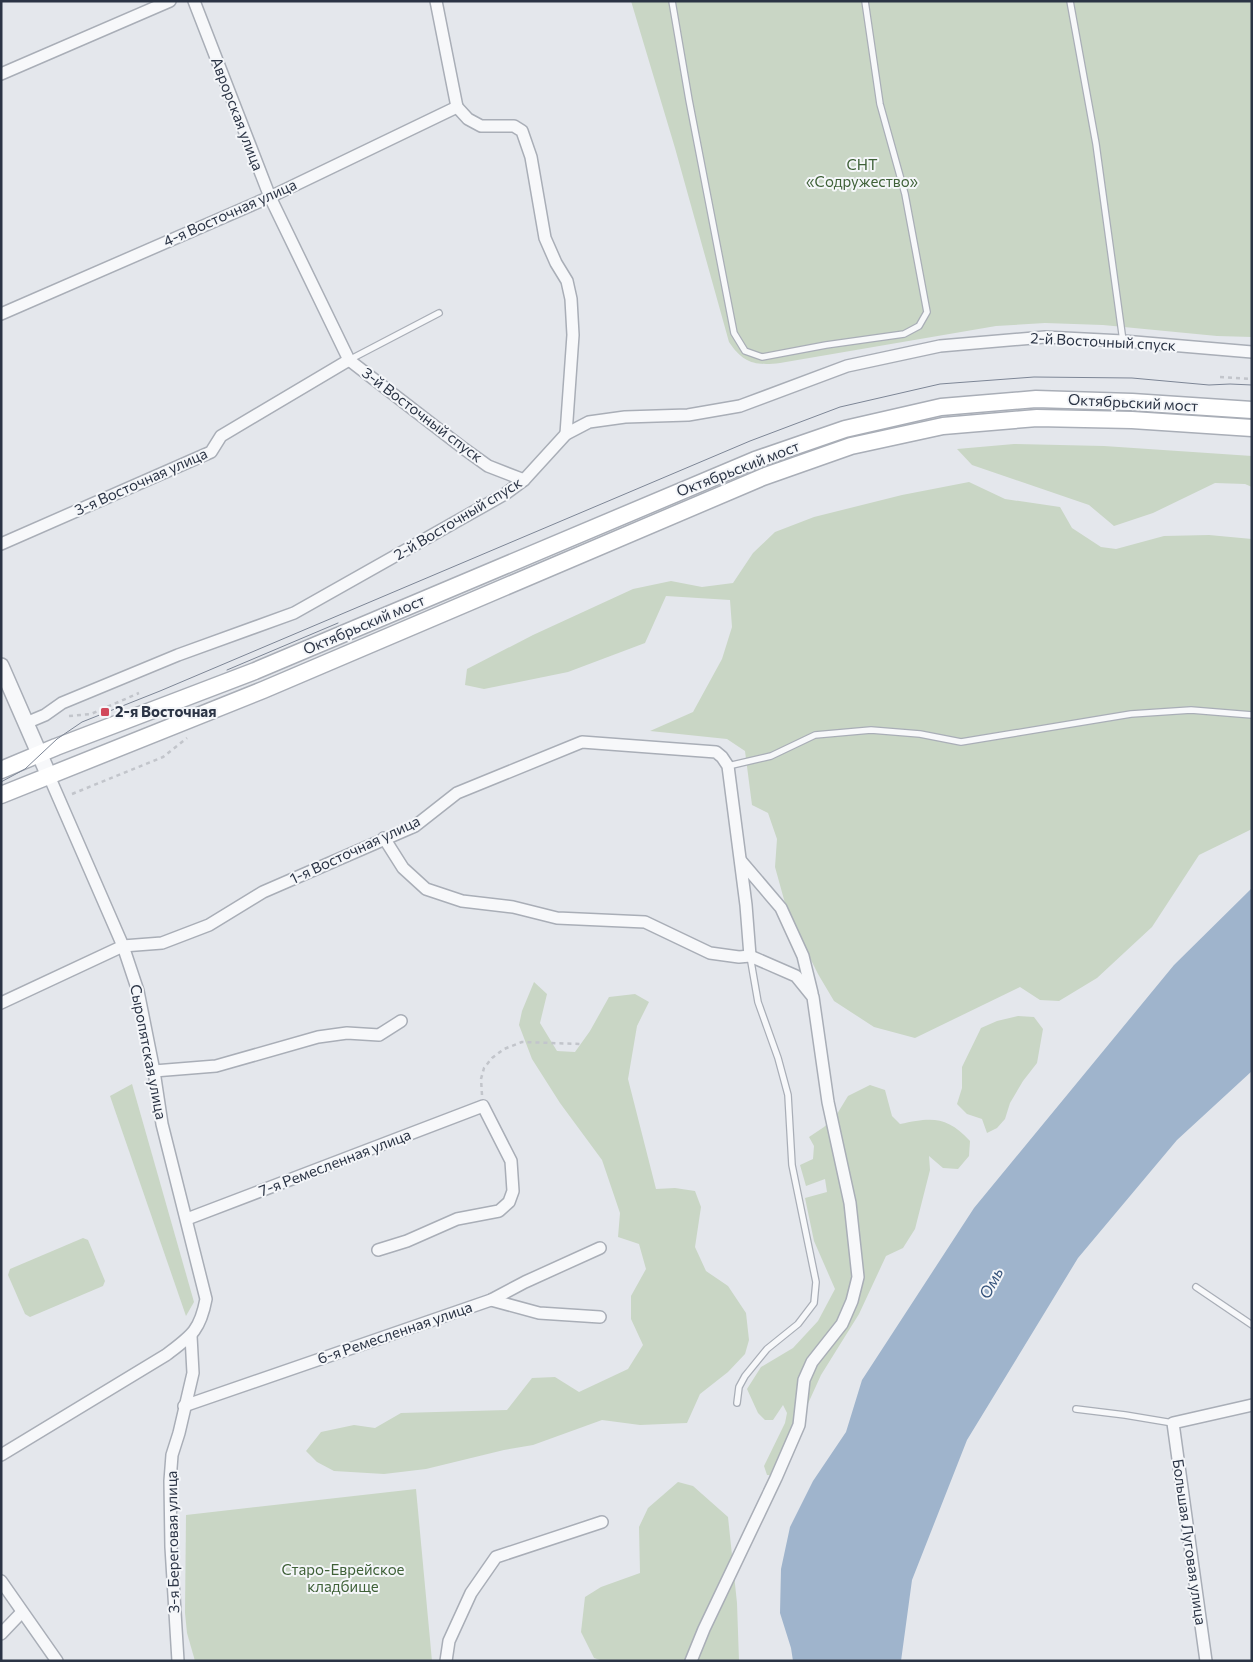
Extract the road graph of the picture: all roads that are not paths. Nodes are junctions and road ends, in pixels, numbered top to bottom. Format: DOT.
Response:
graph roads {
  1 [pos="170,1"];
  2 [pos="194,1"];
  3 [pos="436,1"];
  4 [pos="672,1"];
  5 [pos="865,1"];
  6 [pos="1070,1"];
  7 [pos="1,74"];
  8 [pos="457,107"];
  9 [pos="270,197"];
  10 [pos="439,312"];
  11 [pos="1,314"];
  12 [pos="1123,341"];
  13 [pos="1252,352"];
  14 [pos="349,360"];
  15 [pos="1252,410"];
  16 [pos="1252,428"];
  17 [pos="566,434"];
  18 [pos="524,480"];
  19 [pos="1,544"];
  20 [pos="1,666"];
  21 [pos="1252,715"];
  22 [pos="26,723"];
  23 [pos="39,754"];
  24 [pos="728,766"];
  25 [pos="1,770"];
  26 [pos="49,776"];
  27 [pos="1,796"];
  28 [pos="384,838"];
  29 [pos="741,861"];
  30 [pos="123,946"];
  31 [pos="750,956"];
  32 [pos="813,998"];
  33 [pos="1,1003"];
  34 [pos="401,1021"];
  35 [pos="154,1071"];
  36 [pos="187,1219"];
  37 [pos="600,1248"];
  38 [pos="378,1250"];
  39 [pos="1196,1287"];
  40 [pos="491,1300"];
  41 [pos="600,1317"];
  42 [pos="1252,1325"];
  43 [pos="191,1336"];
  44 [pos="738,1402"];
  45 [pos="1252,1404"];
  46 [pos="184,1406"];
  47 [pos="1076,1409"];
  48 [pos="1172,1423"];
  49 [pos="1,1455"];
  50 [pos="602,1522"];
  51 [pos="1,1580"];
  52 [pos="22,1612"];
  53 [pos="1,1634"];
  54 [pos="56,1661"];
  55 [pos="178,1661"];
  56 [pos="446,1661"];
  57 [pos="690,1661"];
  58 [pos="1206,1661"];
  1 -- 7 [label="street"];
  2 -- 9 [label="street, Аврорская улица"];
  3 -- 8 [label="street"];
  4 -- 5 [label="lane"];
  6 -- 12 [label="lane"];
  8 -- 9 [label="street, 4-я Восточная улица"];
  8 -- 17 [label="street"];
  9 -- 11 [label="street, 4-я Восточная улица"];
  9 -- 14 [label="street, Аврорская улица"];
  10 -- 14 [label="lane"];
  12 -- 13 [label="street, 2-й Восточный спуск"];
  12 -- 17 [label="street, 2-й Восточный спуск"];
  14 -- 18 [label="street, 3-й Восточный спуск"];
  14 -- 19 [label="street, 3-я Восточная улица"];
  15 -- 23 [label="main road, Октябрьский мост"];
  16 -- 26 [label="main road, Октябрьский мост"];
  17 -- 18 [label="street, 2-й Восточный спуск"];
  18 -- 22 [label="street, 2-й Восточный спуск"];
  20 -- 22 [label="street, Сыропятская улица"];
  21 -- 24 [label="lane"];
  22 -- 23 [label="street, Сыропятская улица"];
  23 -- 25 [label="main road, Октябрьский мост"];
  23 -- 26 [label="street, Сыропятская улица"];
  24 -- 28 [label="street, 1-я Восточная улица"];
  24 -- 29 [label="street"];
  26 -- 27 [label="main road, Октябрьский мост"];
  26 -- 30 [label="street, Сыропятская улица"];
  28 -- 30 [label="street, 1-я Восточная улица"];
  28 -- 31 [label="street"];
  29 -- 31 [label="street"];
  29 -- 32 [label="street"];
  30 -- 33 [label="street, 1-я Восточная улица"];
  30 -- 35 [label="street, Сыропятская улица"];
  31 -- 32 [label="street"];
  31 -- 44 [label="lane"];
  32 -- 57 [label="street"];
  34 -- 35 [label="street"];
  35 -- 36 [label="street, Сыропятская улица"];
  36 -- 38 [label="street, 7-я Ремесленная улица"];
  36 -- 43 [label="street, Сыропятская улица"];
  37 -- 40 [label="street, 6-я Ремесленная улица"];
  39 -- 42 [label="lane"];
  40 -- 41 [label="street"];
  40 -- 46 [label="street, 6-я Ремесленная улица"];
  43 -- 46 [label="street, 3-я Береговая улица"];
  43 -- 49 [label="street"];
  45 -- 48 [label="street"];
  46 -- 55 [label="street, 3-я Береговая улица"];
  47 -- 48 [label="lane"];
  48 -- 58 [label="street, Большая Луговая улица"];
  50 -- 56 [label="street"];
  51 -- 52 [label="street"];
  52 -- 53 [label="street"];
  52 -- 54 [label="street"];
}
